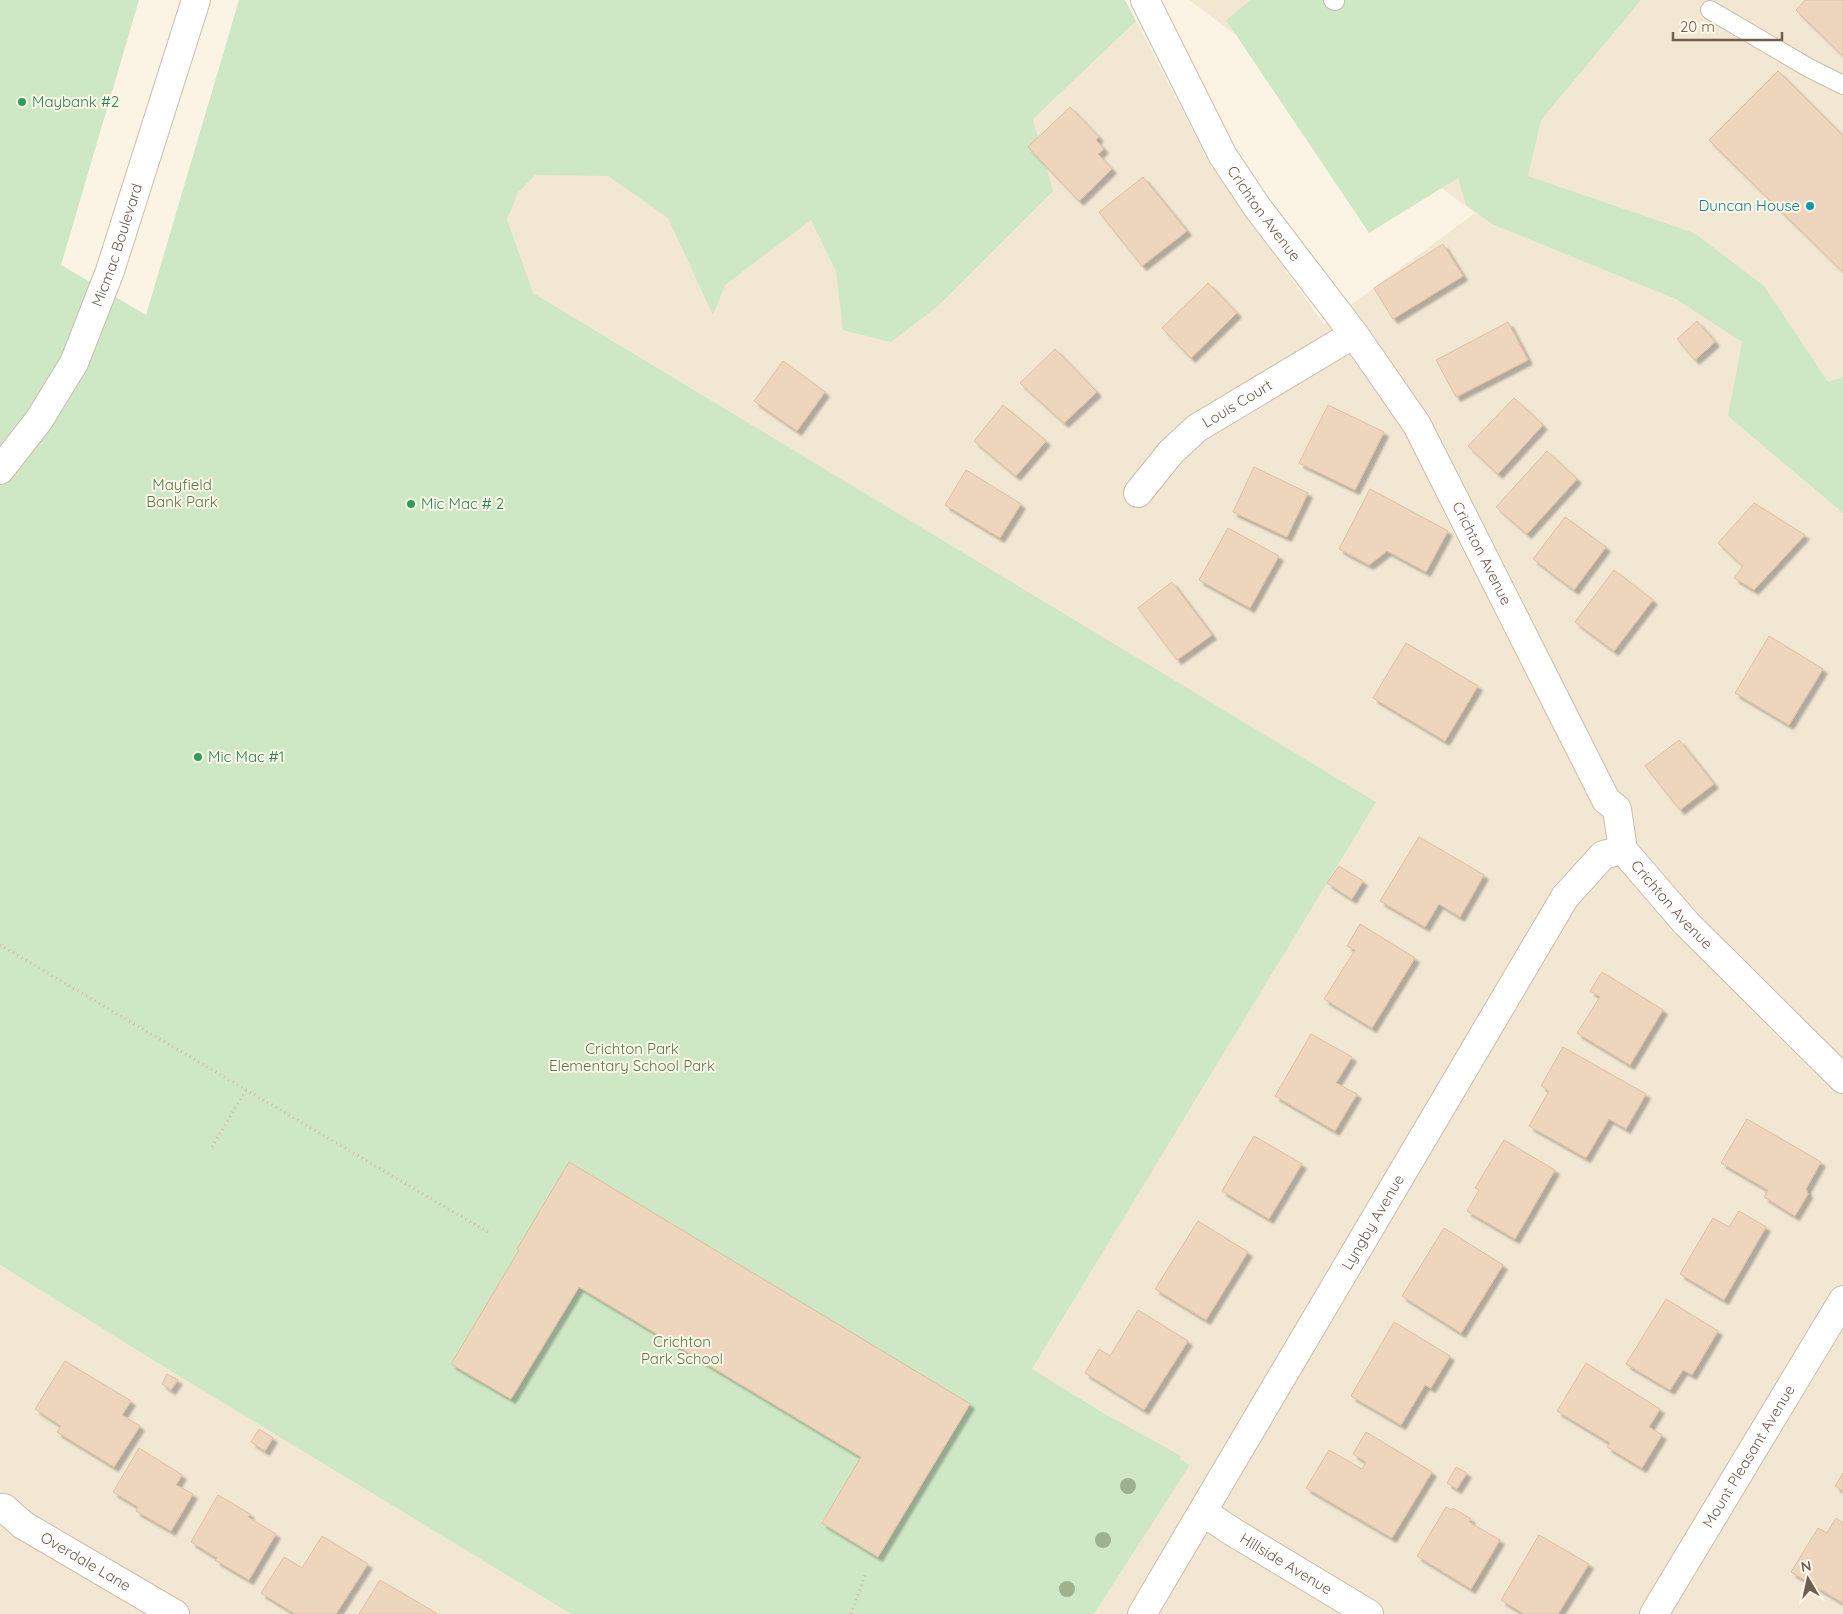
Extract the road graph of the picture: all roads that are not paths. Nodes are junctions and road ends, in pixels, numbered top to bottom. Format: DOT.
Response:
graph roads {
  1 [pos="196,0"];
  2 [pos="1145,0"];
  3 [pos="1710,10"];
  4 [pos="1843,86"];
  5 [pos="1354,334"];
  6 [pos="0,470"];
  7 [pos="1138,493"];
  8 [pos="1623,850"];
  9 [pos="1843,1080"];
  10 [pos="1843,1300"];
  11 [pos="0,1508"];
  12 [pos="1203,1512"];
  13 [pos="175,1614"];
  14 [pos="1142,1614"];
  15 [pos="1370,1614"];
  16 [pos="1654,1614"];
  1 -- 6 [label="street, Micmac Boulevard"];
  2 -- 5 [label="street, Crichton Avenue"];
  3 -- 4 [label="lane"];
  5 -- 7 [label="street, Louis Court"];
  5 -- 8 [label="street, Crichton Avenue"];
  8 -- 9 [label="street, Crichton Avenue"];
  8 -- 12 [label="street, Lyngby Avenue"];
  10 -- 16 [label="street, Mount Pleasant Avenue"];
  11 -- 13 [label="street, Overdale Lane"];
  12 -- 14 [label="street, Lyngby Avenue"];
  12 -- 15 [label="street, Hillside Avenue"];
}
